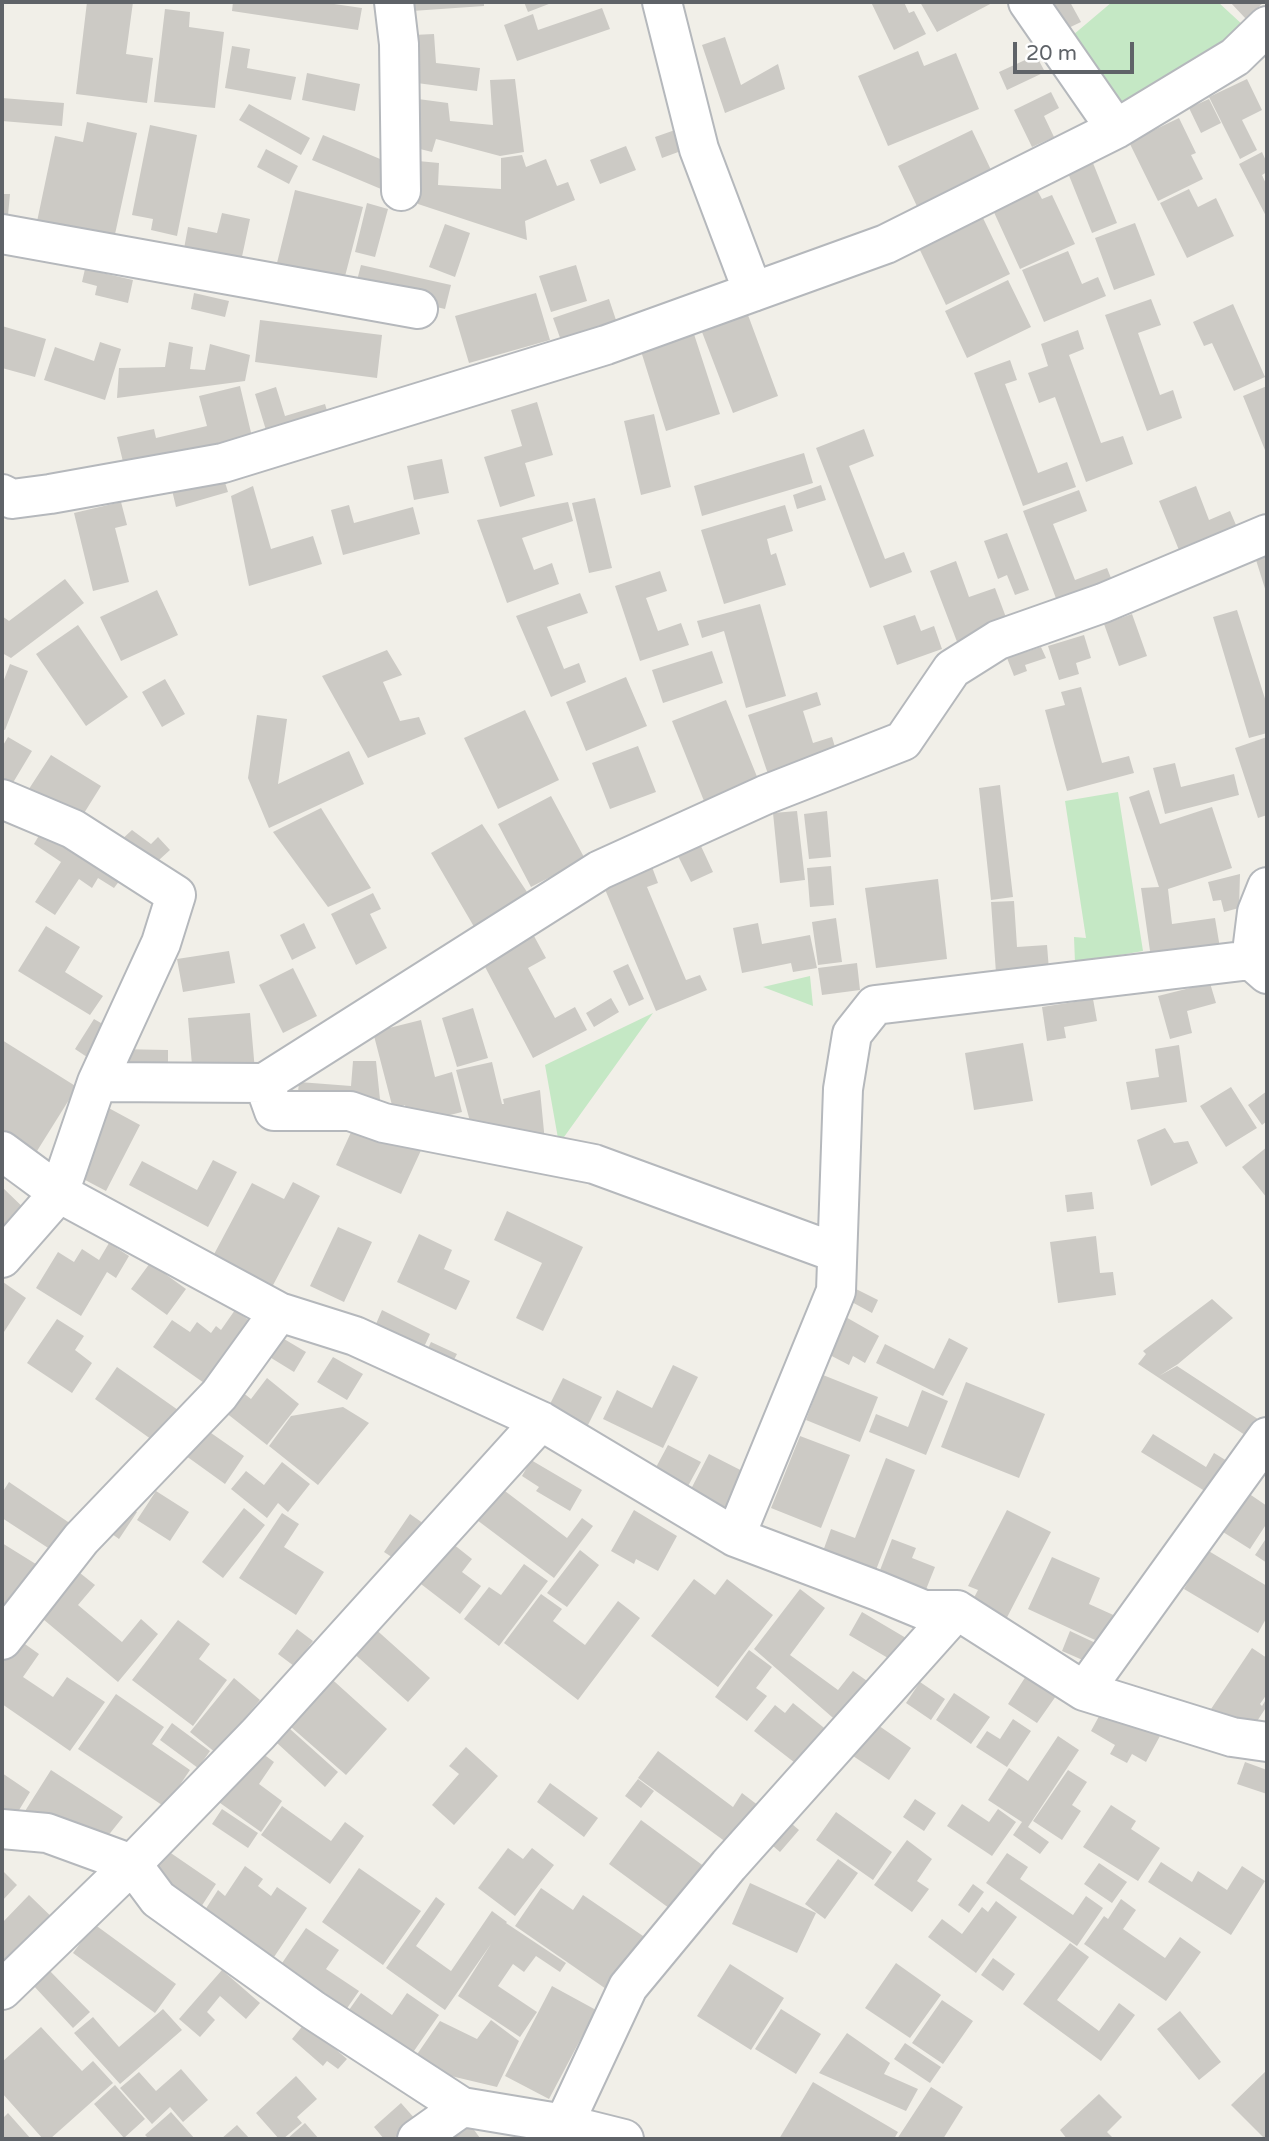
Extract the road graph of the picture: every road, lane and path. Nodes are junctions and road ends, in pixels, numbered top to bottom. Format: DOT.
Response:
graph roads {
  1 [pos="394,2"];
  2 [pos="663,2"];
  3 [pos="1028,2"];
  4 [pos="1264,36"];
  5 [pos="1116,129"];
  6 [pos="401,191"];
  7 [pos="2,234"];
  8 [pos="752,292"];
  9 [pos="418,309"];
  10 [pos="2,494"];
  11 [pos="1267,534"];
  12 [pos="2,799"];
  13 [pos="1267,887"];
  14 [pos="1259,967"];
  15 [pos="97,1082"];
  16 [pos="264,1083"];
  17 [pos="2,1151"];
  18 [pos="59,1193"];
  19 [pos="837,1254"];
  20 [pos="2,1258"];
  21 [pos="279,1312"];
  22 [pos="541,1421"];
  23 [pos="1267,1437"];
  24 [pos="734,1537"];
  25 [pos="957,1610"];
  26 [pos="2,1640"];
  27 [pos="1084,1691"];
  28 [pos="1267,1742"];
  29 [pos="2,1829"];
  30 [pos="132,1864"];
  31 [pos="2,1990"];
  32 [pos="462,2107"];
  33 [pos="564,2124"];
  34 [pos="416,2139"];
  35 [pos="624,2139"];
  1 -- 6 [label="street"];
  2 -- 8 [label="street"];
  3 -- 5 [label="street"];
  4 -- 5 [label="street"];
  5 -- 8 [label="street"];
  7 -- 9 [label="street"];
  8 -- 10 [label="street"];
  11 -- 16 [label="street"];
  12 -- 15 [label="street"];
  13 -- 14 [label="street"];
  14 -- 19 [label="street"];
  15 -- 16 [label="street"];
  15 -- 18 [label="street"];
  16 -- 19 [label="street"];
  17 -- 18 [label="street"];
  18 -- 20 [label="street"];
  18 -- 21 [label="street"];
  19 -- 24 [label="street"];
  21 -- 22 [label="street"];
  21 -- 26 [label="street"];
  22 -- 24 [label="street"];
  22 -- 30 [label="street"];
  23 -- 27 [label="street"];
  24 -- 25 [label="street"];
  25 -- 27 [label="street"];
  25 -- 33 [label="street"];
  27 -- 28 [label="street"];
  29 -- 30 [label="street"];
  30 -- 31 [label="street"];
  30 -- 32 [label="street"];
  32 -- 33 [label="street"];
  32 -- 34 [label="street"];
  33 -- 35 [label="street"];
}
